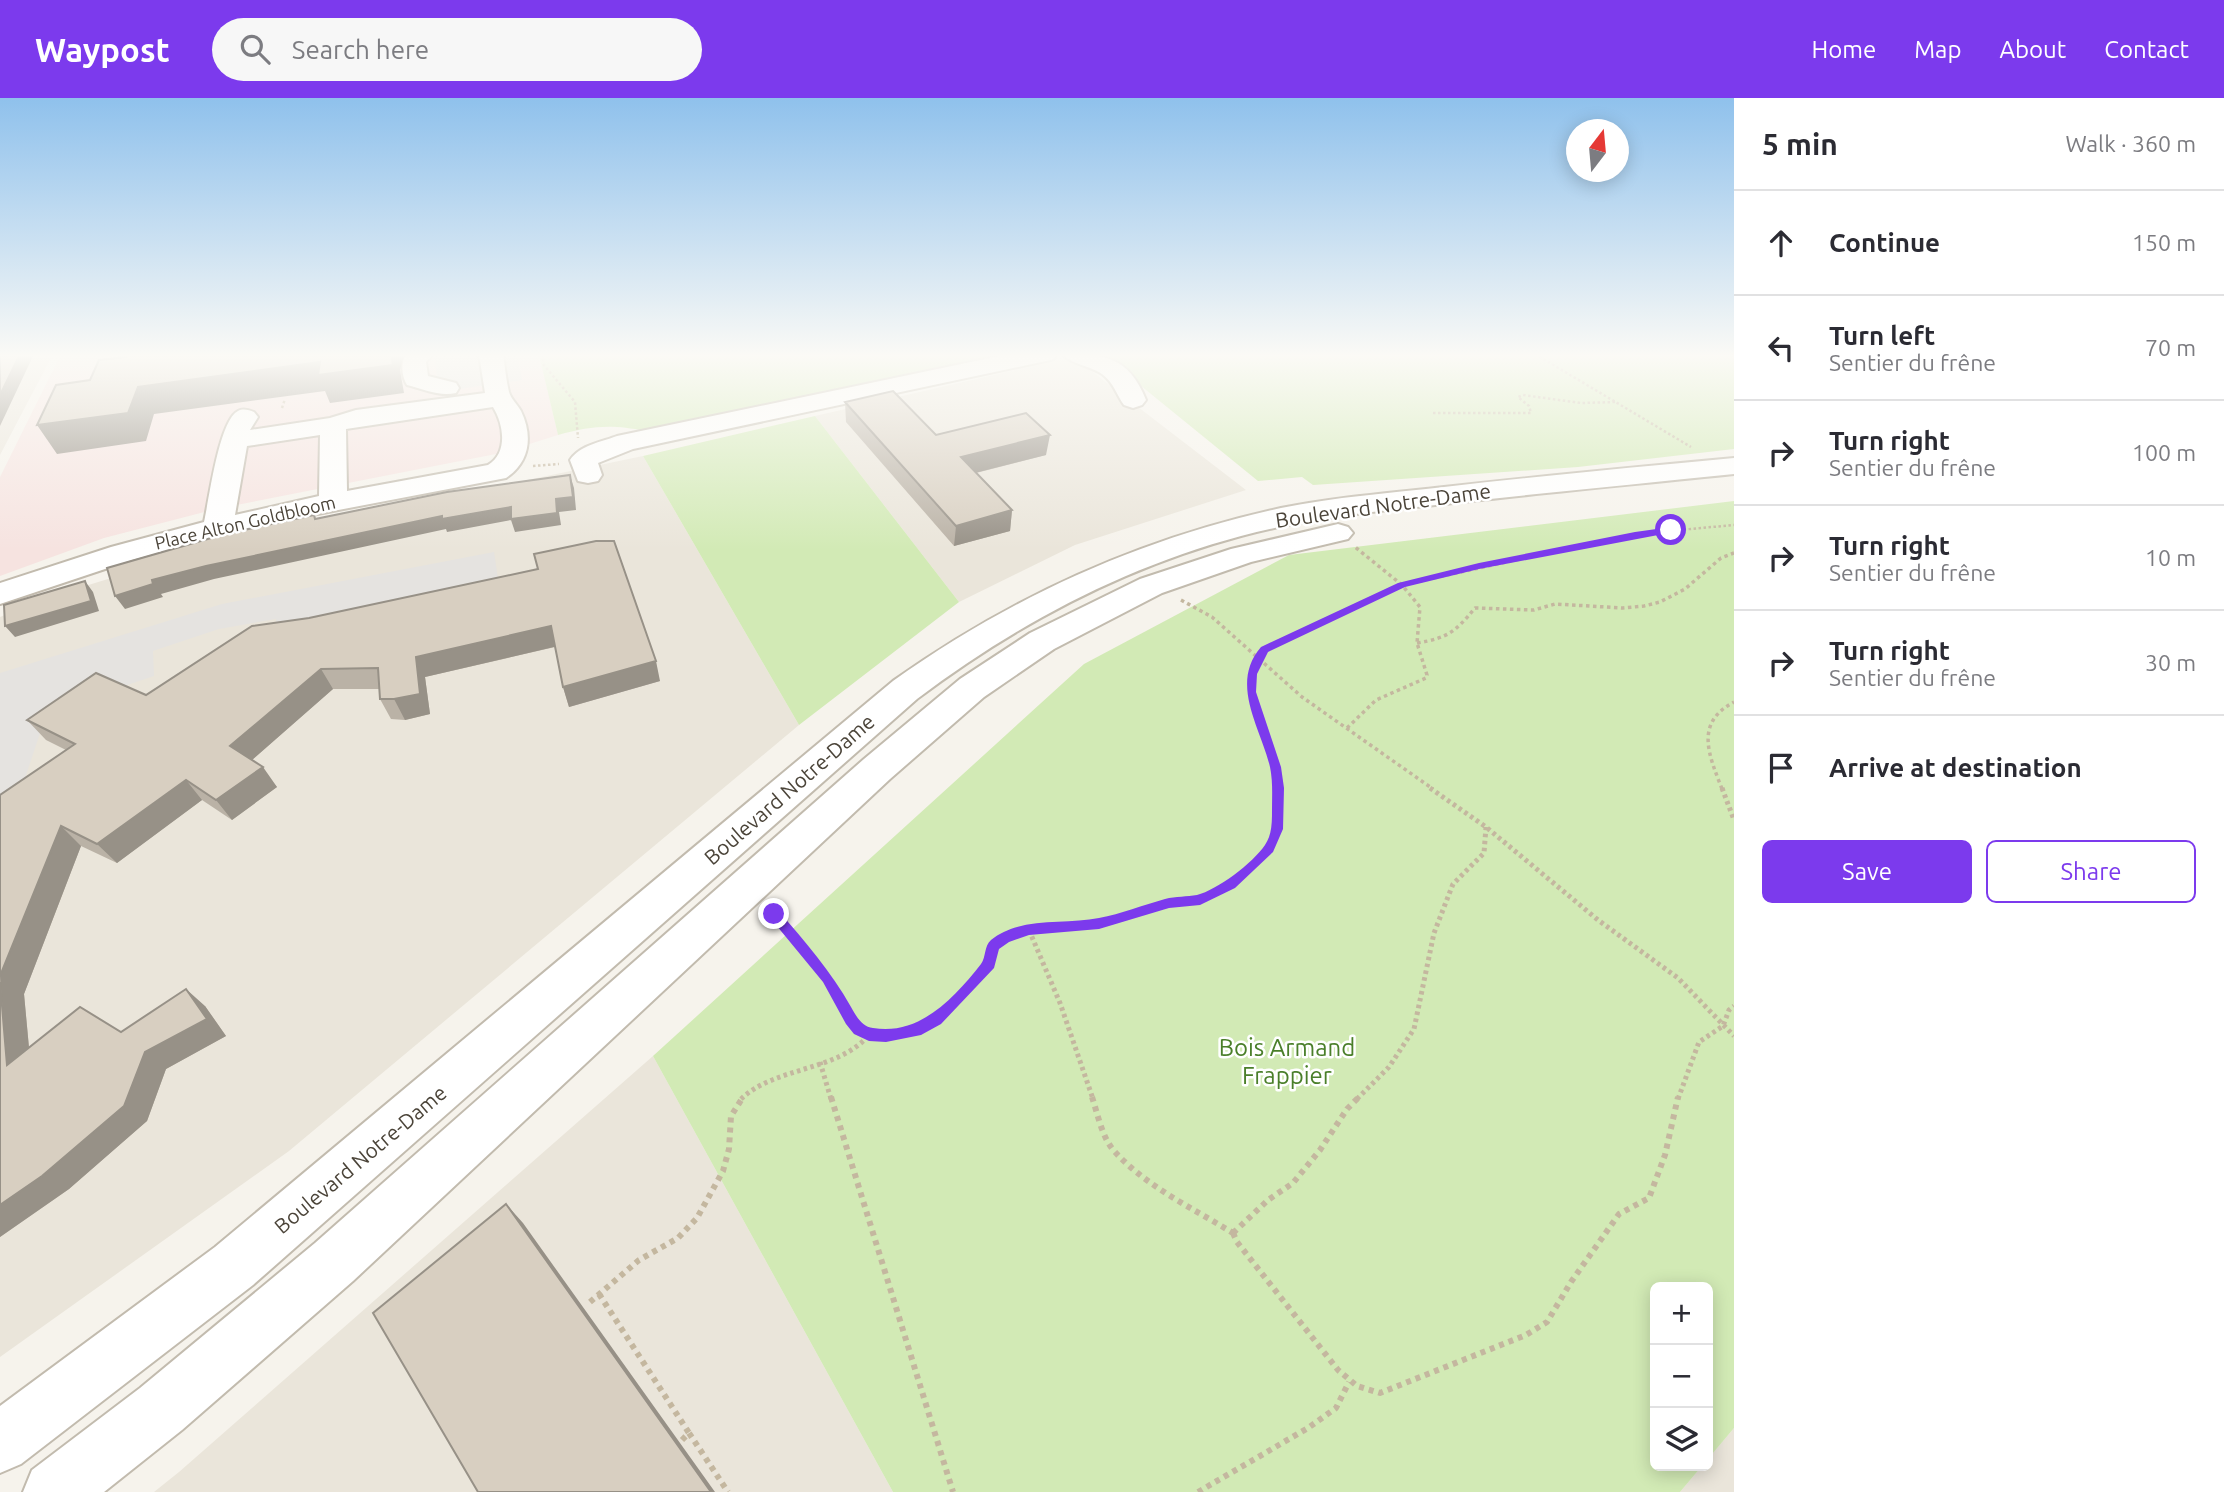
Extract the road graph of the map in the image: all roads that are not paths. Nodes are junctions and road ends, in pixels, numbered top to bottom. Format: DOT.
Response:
graph roads {
  1 [pos="242,419"];
  2 [pos="322,419"];
  3 [pos="353,419"];
  4 [pos="510,419"];
  5 [pos="737,419"];
  6 [pos="333,425"];
  7 [pos="236,440"];
  8 [pos="1734,466"];
  9 [pos="586,467"];
  10 [pos="1716,470"];
  11 [pos="333,500"];
  12 [pos="218,526"];
  13 [pos="0,594"];
  14 [pos="0,1443"];
  15 [pos="54,1492"];
  1 -- 7 [label="street"];
  2 -- 6 [label="street"];
  3 -- 6 [label="street"];
  4 -- 11 [label="street, Place Alton Goldbloom"];
  5 -- 9 [label="street"];
  6 -- 7 [label="street"];
  6 -- 11 [label="street"];
  7 -- 12 [label="street"];
  8 -- 14 [label="street, Boulevard Notre-Dame"];
  10 -- 15 [label="street, Boulevard Notre-Dame"];
  11 -- 12 [label="street, Place Alton Goldbloom"];
  12 -- 13 [label="street, Place Alton Goldbloom"];
}
